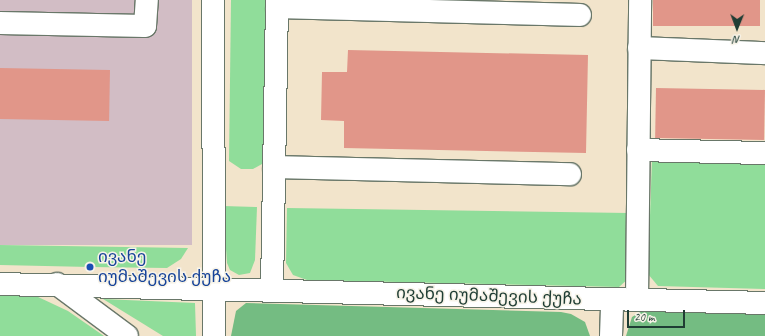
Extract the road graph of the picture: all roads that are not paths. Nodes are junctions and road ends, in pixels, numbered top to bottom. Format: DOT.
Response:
graph roads {
  1 [pos="147,0"];
  2 [pos="213,0"];
  3 [pos="640,0"];
  4 [pos="283,4"];
  5 [pos="580,15"];
  6 [pos="0,24"];
  7 [pos="639,48"];
  8 [pos="765,53"];
  9 [pos="638,150"];
  10 [pos="765,153"];
  11 [pos="274,167"];
  12 [pos="570,174"];
  13 [pos="0,284"];
  14 [pos="57,284"];
  15 [pos="213,288"];
  16 [pos="272,289"];
  17 [pos="637,299"];
  18 [pos="612,300"];
  19 [pos="765,302"];
  20 [pos="127,336"];
  21 [pos="214,336"];
  22 [pos="611,336"];
  1 -- 6 [label="street"];
  2 -- 15 [label="street"];
  3 -- 7 [label="street"];
  4 -- 5 [label="street"];
  4 -- 11 [label="street"];
  7 -- 8 [label="street"];
  7 -- 9 [label="street"];
  9 -- 10 [label="street"];
  9 -- 17 [label="street"];
  11 -- 12 [label="street"];
  11 -- 16 [label="street"];
  13 -- 14 [label="street, ივანე იუმაშევის ქუჩა"];
  14 -- 15 [label="street, ივანე იუმაშევის ქუჩა"];
  14 -- 20 [label="street"];
  15 -- 16 [label="street, ივანე იუმაშევის ქუჩა"];
  15 -- 21 [label="street"];
  16 -- 18 [label="street, ივანე იუმაშევის ქუჩა"];
  17 -- 18 [label="street, ივანე იუმაშევის ქუჩა"];
  17 -- 19 [label="street, ივანე იუმაშევის ქუჩა"];
  18 -- 22 [label="street"];
}
